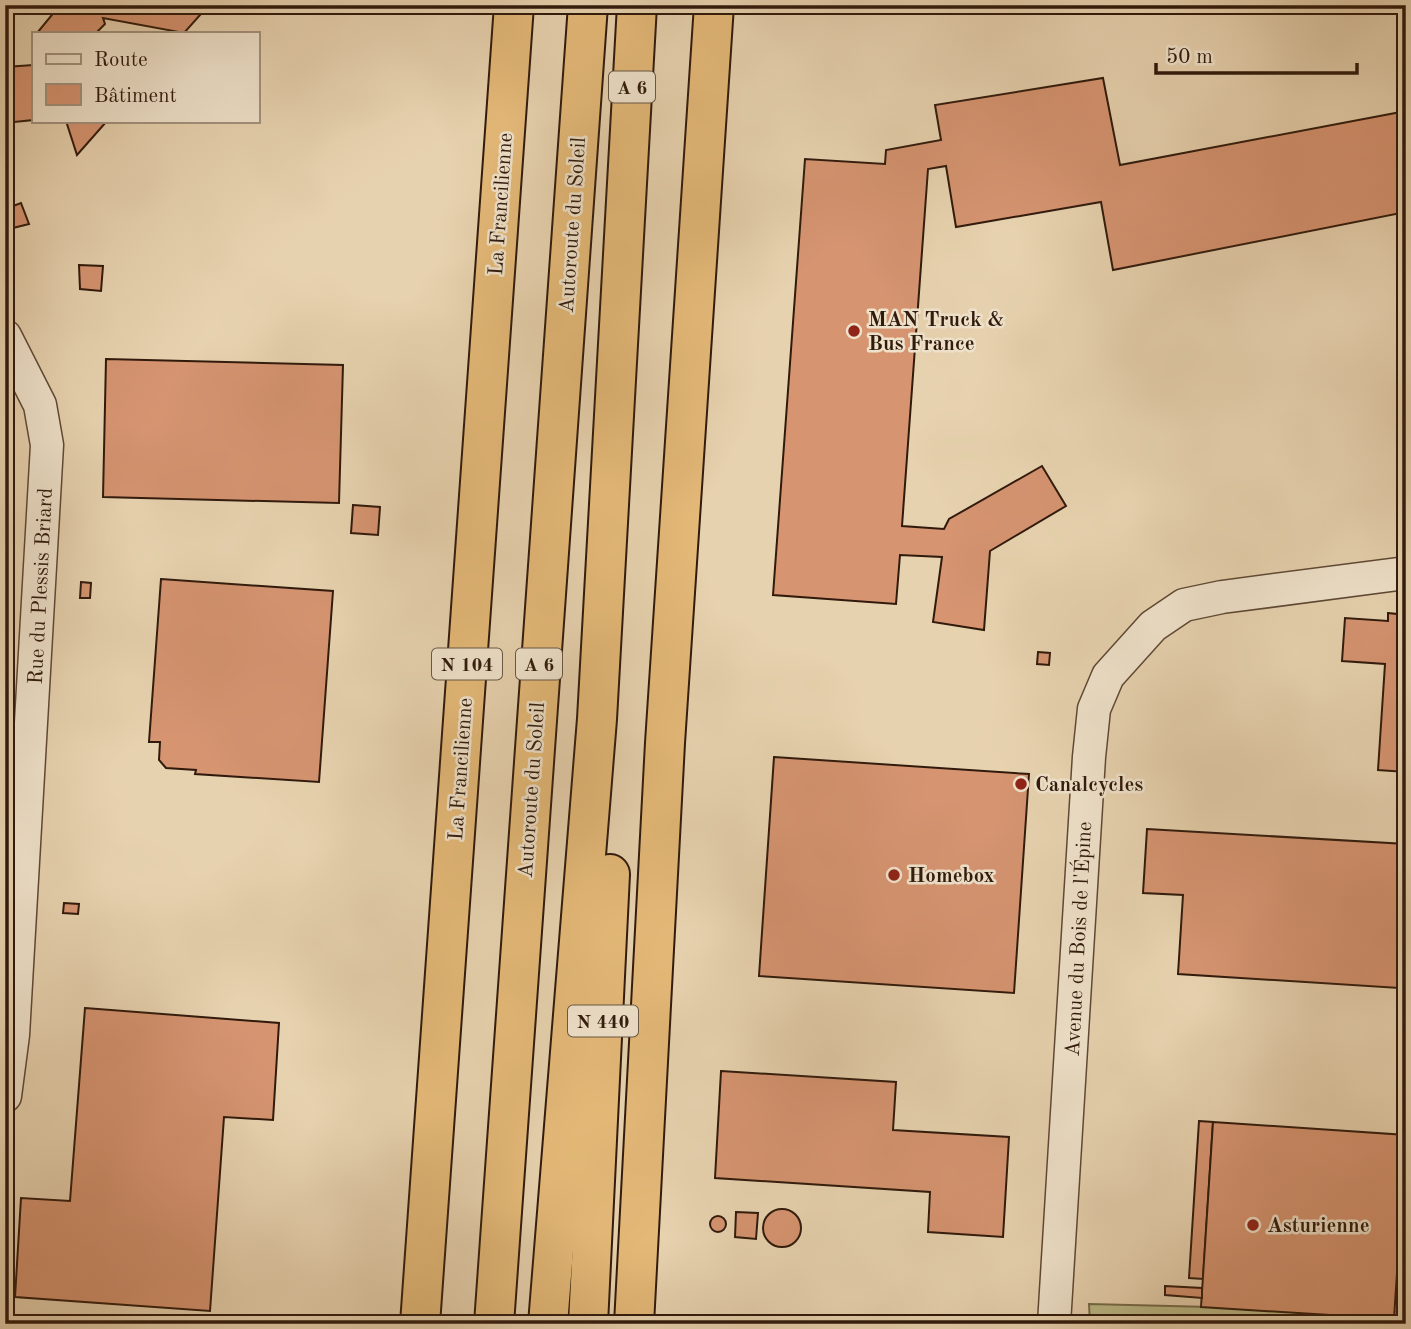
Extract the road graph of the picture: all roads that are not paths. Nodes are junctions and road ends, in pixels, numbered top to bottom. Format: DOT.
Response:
graph roads {
  1 [pos="514,5"];
  2 [pos="588,5"];
  3 [pos="637,5"];
  4 [pos="714,5"];
  5 [pos="5,336"];
  6 [pos="1406,573"];
  7 [pos="597,719"];
  8 [pos="15,831"];
  9 [pos="11,951"];
  10 [pos="5,1097"];
  11 [pos="421,1324"];
  12 [pos="494,1324"];
  13 [pos="548,1324"];
  14 [pos="588,1324"];
  15 [pos="634,1324"];
  16 [pos="1054,1324"];
  1 -- 11 [label="highway, La Francilienne / N 104"];
  2 -- 12 [label="highway, Autoroute du Soleil / A 6"];
  3 -- 7 [label="highway, A 6"];
  4 -- 15 [label="highway"];
  5 -- 8 [label="street, Rue du Plessis Briard"];
  6 -- 16 [label="street, Avenue du Bois de l'Épine"];
  7 -- 13 [label="highway, A 6"];
  7 -- 14 [label="highway, N 440"];
  8 -- 9 [label="street, Rue du Plessis Briard"];
  9 -- 10 [label="street, Rue du Plessis Briard"];
}
